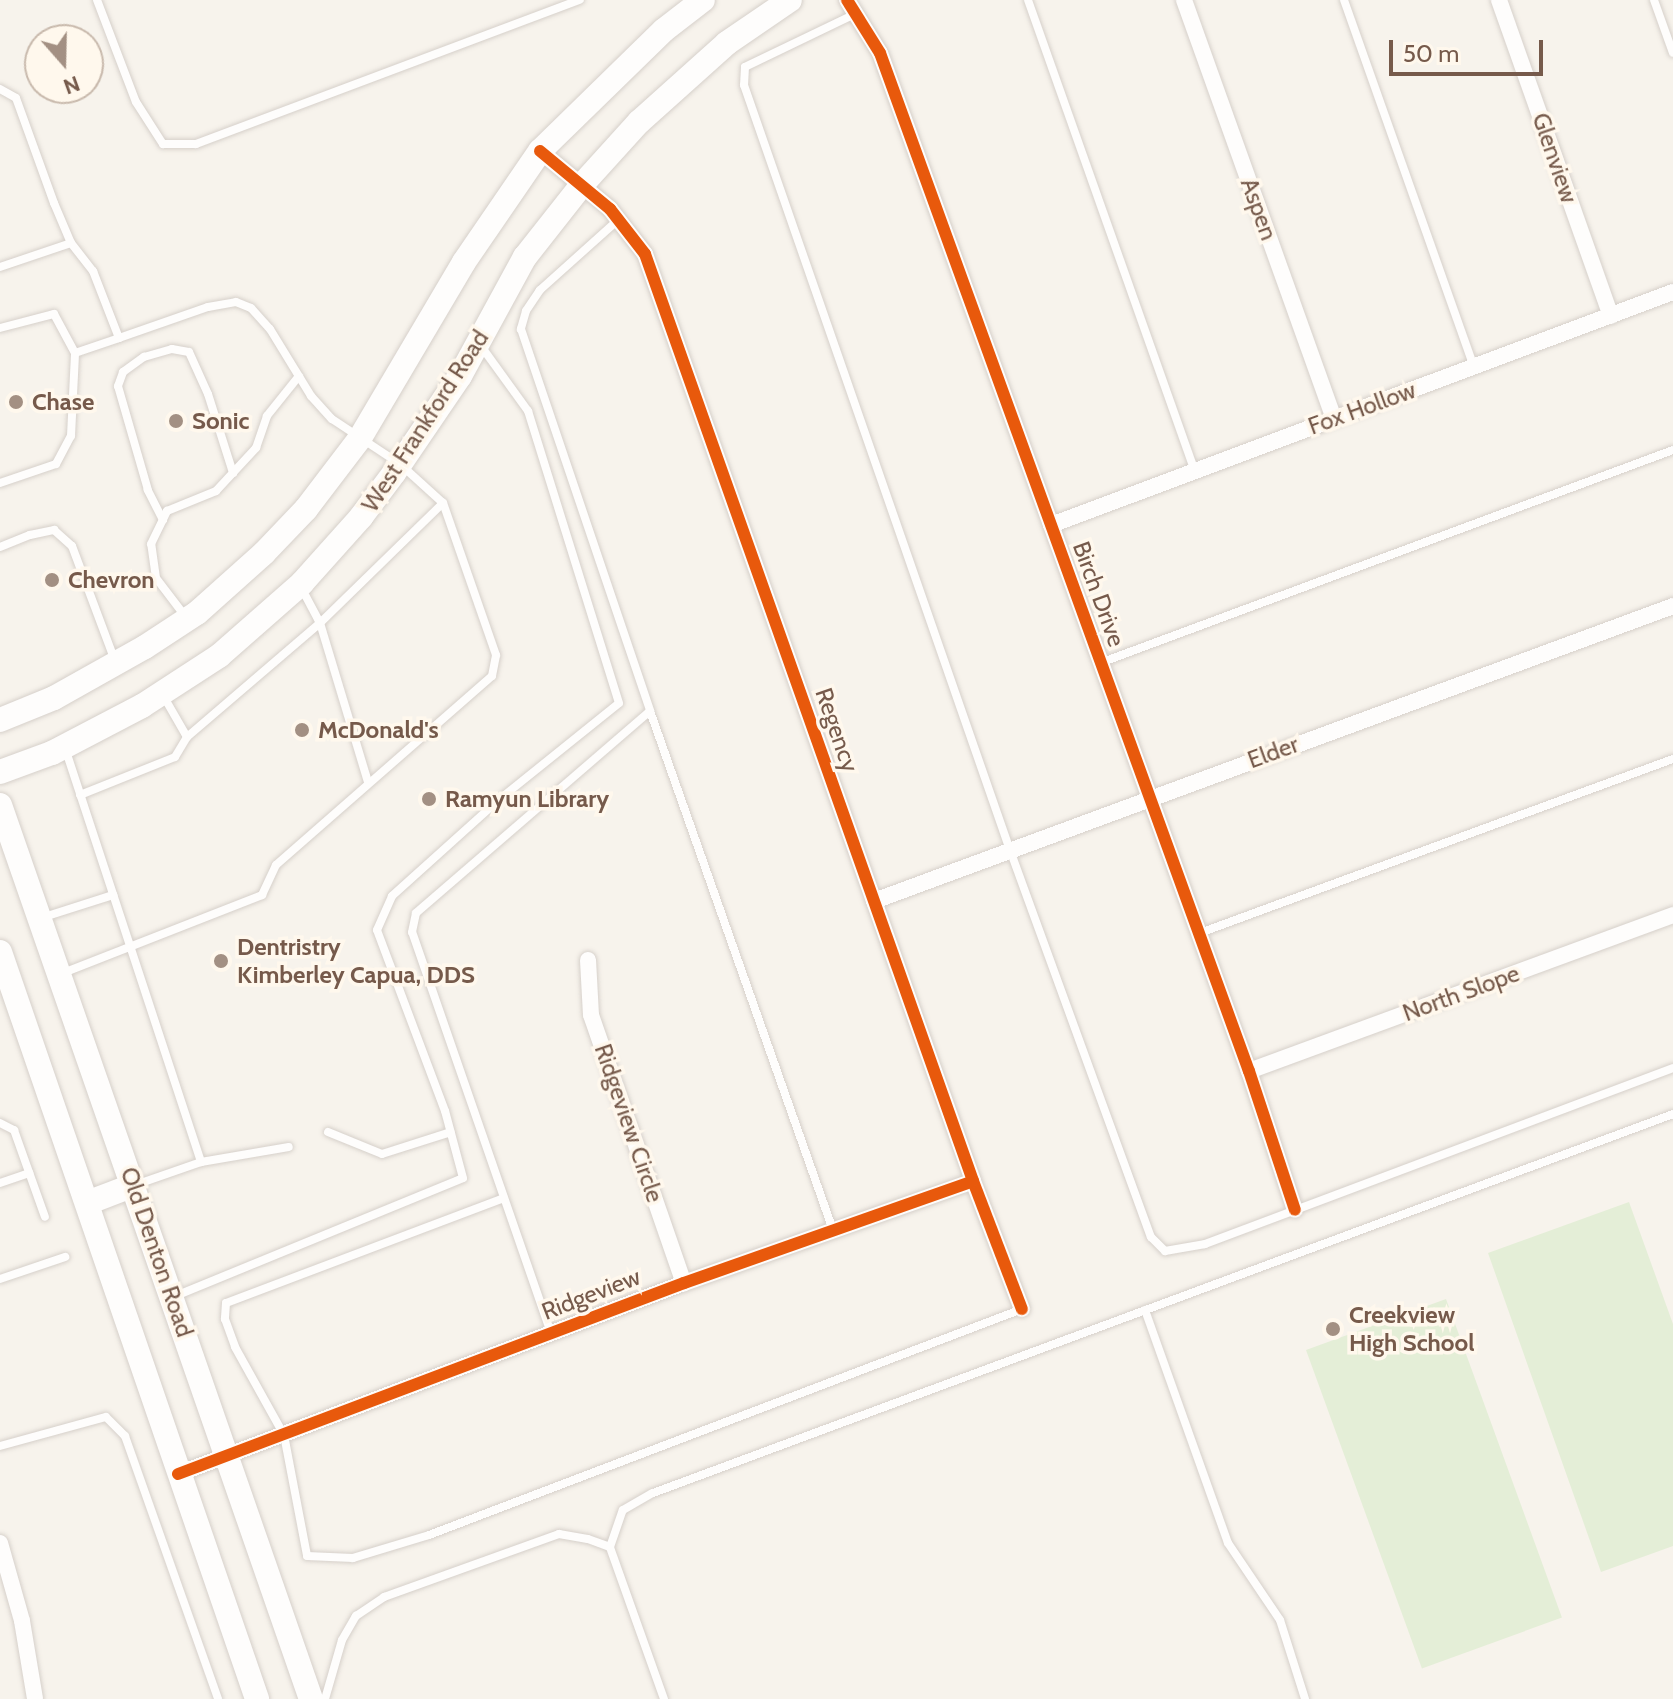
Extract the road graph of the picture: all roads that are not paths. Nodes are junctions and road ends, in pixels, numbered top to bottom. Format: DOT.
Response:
graph roads {
  1 [pos="97,0"];
  2 [pos="580,0"];
  3 [pos="703,0"];
  4 [pos="790,0"];
  5 [pos="1028,0"];
  6 [pos="1184,0"];
  7 [pos="1344,0"];
  8 [pos="1499,0"];
  9 [pos="1654,0"];
  10 [pos="851,7"];
  11 [pos="1673,53"];
  12 [pos="0,89"];
  13 [pos="540,151"];
  14 [pos="580,187"];
  15 [pos="618,220"];
  16 [pos="71,243"];
  17 [pos="0,267"];
  18 [pos="1673,292"];
  19 [pos="1611,316"];
  20 [pos="0,328"];
  21 [pos="119,338"];
  22 [pos="479,342"];
  23 [pos="75,353"];
  24 [pos="1474,368"];
  25 [pos="299,376"];
  26 [pos="1334,418"];
  27 [pos="360,438"];
  28 [pos="1673,450"];
  29 [pos="400,464"];
  30 [pos="1195,471"];
  31 [pos="233,473"];
  32 [pos="0,483"];
  33 [pos="443,503"];
  34 [pos="163,520"];
  35 [pos="1051,525"];
  36 [pos="0,547"];
  37 [pos="299,585"];
  38 [pos="1673,606"];
  39 [pos="187,620"];
  40 [pos="320,623"];
  41 [pos="116,663"];
  42 [pos="1100,663"];
  43 [pos="161,694"];
  44 [pos="650,711"];
  45 [pos="0,720"];
  46 [pos="187,737"];
  47 [pos="65,747"];
  48 [pos="1673,759"];
  49 [pos="0,772"];
  50 [pos="368,782"];
  51 [pos="80,795"];
  52 [pos="1148,798"];
  53 [pos="0,805"];
  54 [pos="1010,850"];
  55 [pos="113,895"];
  56 [pos="874,901"];
  57 [pos="1673,915"];
  58 [pos="40,919"];
  59 [pos="1197,934"];
  60 [pos="130,948"];
  61 [pos="0,952"];
  62 [pos="588,960"];
  63 [pos="60,974"];
  64 [pos="1673,1068"];
  65 [pos="1249,1071"];
  66 [pos="1673,1114"];
  67 [pos="0,1123"];
  68 [pos="328,1132"];
  69 [pos="451,1132"];
  70 [pos="289,1147"];
  71 [pos="201,1162"];
  72 [pos="29,1173"];
  73 [pos="973,1181"];
  74 [pos="0,1183"];
  75 [pos="134,1185"];
  76 [pos="504,1198"];
  77 [pos="87,1203"];
  78 [pos="1295,1210"];
  79 [pos="45,1217"];
  80 [pos="833,1230"];
  81 [pos="65,1257"];
  82 [pos="0,1279"];
  83 [pos="684,1283"];
  84 [pos="173,1297"];
  85 [pos="1022,1309"];
  86 [pos="1145,1310"];
  87 [pos="551,1333"];
  88 [pos="284,1435"];
  89 [pos="0,1446"];
  90 [pos="228,1456"];
  91 [pos="178,1474"];
  92 [pos="0,1543"];
  93 [pos="610,1547"];
  94 [pos="35,1699"];
  95 [pos="218,1699"];
  96 [pos="257,1699"];
  97 [pos="311,1699"];
  98 [pos="325,1699"];
  99 [pos="664,1699"];
  100 [pos="1305,1699"];
  1 -- 2 [label="lane"];
  3 -- 13 [label="main road, West Frankford Road"];
  4 -- 14 [label="main road, West Frankford Road"];
  5 -- 30 [label="lane"];
  6 -- 26 [label="street, Aspen"];
  7 -- 24 [label="lane"];
  8 -- 19 [label="street, Glenview"];
  9 -- 11 [label="lane"];
  10 -- 35 [label="street, Birch Drive"];
  10 -- 54 [label="lane"];
  12 -- 16 [label="lane"];
  13 -- 14 [label="street, Regency"];
  13 -- 27 [label="main road, West Frankford Road"];
  14 -- 15 [label="street, Regency"];
  14 -- 22 [label="main road, West Frankford Road"];
  15 -- 44 [label="lane"];
  15 -- 56 [label="street, Regency"];
  16 -- 17 [label="lane"];
  16 -- 21 [label="lane"];
  18 -- 19 [label="street, Fox Hollow"];
  19 -- 24 [label="street, Fox Hollow"];
  20 -- 23 [label="lane"];
  21 -- 23 [label="lane"];
  21 -- 25 [label="lane"];
  22 -- 29 [label="main road, West Frankford Road"];
  22 -- 69 [label="lane"];
  23 -- 32 [label="lane"];
  24 -- 26 [label="street, Fox Hollow"];
  25 -- 27 [label="lane"];
  25 -- 31 [label="lane"];
  26 -- 30 [label="street, Fox Hollow"];
  27 -- 29 [label="lane"];
  27 -- 39 [label="main road, West Frankford Road"];
  28 -- 42 [label="lane"];
  29 -- 33 [label="lane"];
  29 -- 37 [label="main road, West Frankford Road"];
  30 -- 35 [label="street, Fox Hollow"];
  31 -- 34 [label="lane"];
  31 -- 34 [label="lane"];
  33 -- 40 [label="lane"];
  33 -- 50 [label="lane"];
  34 -- 39 [label="lane"];
  35 -- 42 [label="street, Birch Drive"];
  36 -- 41 [label="lane"];
  37 -- 40 [label="lane"];
  37 -- 43 [label="main road, West Frankford Road"];
  38 -- 52 [label="street, Elder"];
  39 -- 41 [label="main road, West Frankford Road"];
  40 -- 46 [label="lane"];
  40 -- 50 [label="lane"];
  41 -- 45 [label="main road, West Frankford Road"];
  42 -- 52 [label="street, Birch Drive"];
  43 -- 46 [label="lane"];
  43 -- 47 [label="main road, West Frankford Road"];
  44 -- 76 [label="lane"];
  44 -- 80 [label="lane"];
  46 -- 51 [label="lane"];
  47 -- 49 [label="main road, West Frankford Road"];
  47 -- 51 [label="lane"];
  48 -- 59 [label="lane"];
  50 -- 60 [label="lane"];
  51 -- 55 [label="lane"];
  52 -- 54 [label="street, Elder"];
  52 -- 59 [label="street, Birch Drive"];
  53 -- 58 [label="main road, Old Denton Road"];
  54 -- 56 [label="street, Elder"];
  54 -- 78 [label="lane"];
  55 -- 58 [label="lane"];
  55 -- 60 [label="lane"];
  56 -- 73 [label="street, Regency"];
  57 -- 65 [label="street, North Slope"];
  58 -- 63 [label="main road, Old Denton Road"];
  59 -- 65 [label="street, Birch Drive"];
  60 -- 63 [label="lane"];
  60 -- 71 [label="lane"];
  61 -- 77 [label="main road, Old Denton Road"];
  62 -- 83 [label="street, Ridgeview Circle"];
  63 -- 75 [label="main road, Old Denton Road"];
  64 -- 78 [label="lane"];
  65 -- 78 [label="street, Birch Drive"];
  66 -- 86 [label="lane"];
  67 -- 72 [label="lane"];
  68 -- 69 [label="lane"];
  69 -- 84 [label="lane"];
  70 -- 71 [label="lane"];
  71 -- 75 [label="lane"];
  72 -- 74 [label="lane"];
  72 -- 79 [label="lane"];
  73 -- 80 [label="street, Ridgeview"];
  73 -- 85 [label="street, Regency"];
  75 -- 77 [label="main road"];
  75 -- 84 [label="main road, Old Denton Road"];
  76 -- 87 [label="lane"];
  76 -- 88 [label="lane"];
  77 -- 91 [label="main road, Old Denton Road"];
  80 -- 83 [label="street, Ridgeview"];
  81 -- 82 [label="lane"];
  83 -- 87 [label="street, Ridgeview"];
  84 -- 90 [label="main road, Old Denton Road"];
  85 -- 88 [label="lane"];
  86 -- 93 [label="lane"];
  86 -- 100 [label="lane"];
  87 -- 88 [label="street, Ridgeview"];
  88 -- 90 [label="street, Ridgeview"];
  89 -- 95 [label="lane"];
  90 -- 91 [label="street, Ridgeview"];
  90 -- 97 [label="main road, Old Denton Road"];
  91 -- 96 [label="main road, Old Denton Road"];
  92 -- 94 [label="street"];
  93 -- 98 [label="lane"];
  93 -- 99 [label="lane"];
}
